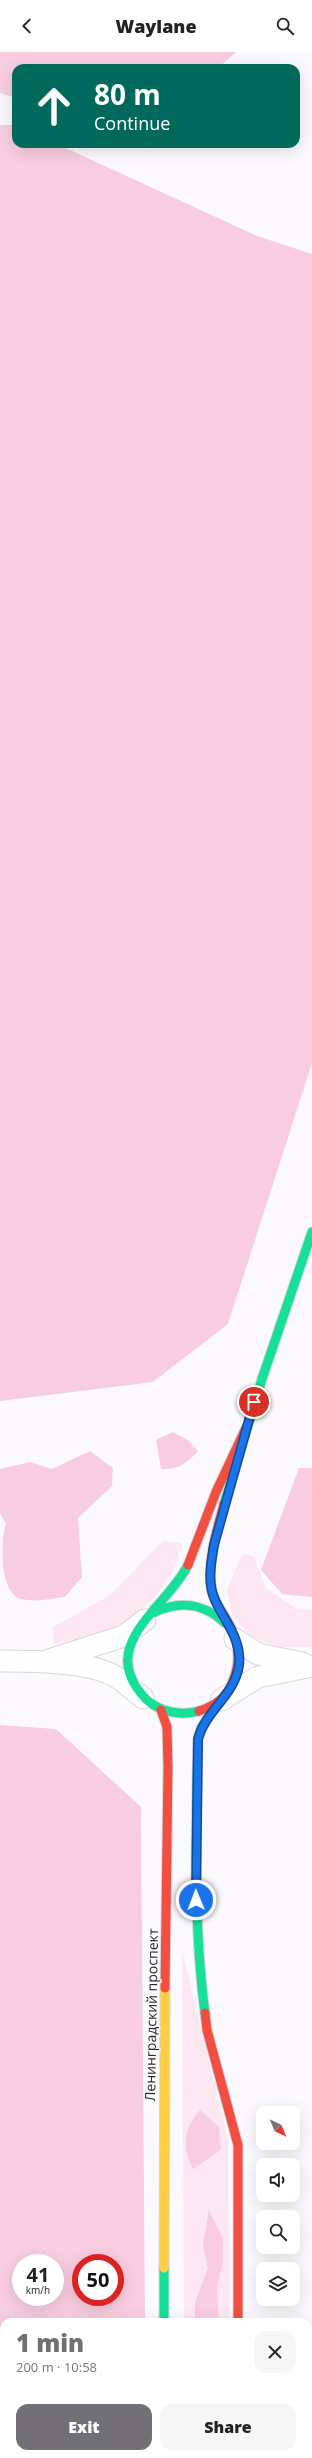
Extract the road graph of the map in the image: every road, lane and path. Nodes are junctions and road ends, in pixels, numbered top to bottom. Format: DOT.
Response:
graph roads {
  1 [pos="312,1232"];
  2 [pos="246,1428"];
  3 [pos="146,1619"];
  4 [pos="235,1639"];
  5 [pos="0,1661"];
  6 [pos="45,1661"];
  7 [pos="312,1665"];
  8 [pos="221,1700"];
  9 [pos="153,1705"];
  10 [pos="164,2318"];
  11 [pos="238,2318"];
  1 -- 2 [label="main road"];
  2 -- 3 [label="main road"];
  2 -- 4 [label="main road"];
  3 -- 4 [label="main road"];
  3 -- 6 [label="street"];
  3 -- 9 [label="main road"];
  4 -- 7 [label="street"];
  4 -- 8 [label="main road"];
  5 -- 6 [label="street"];
  6 -- 9 [label="street"];
  7 -- 8 [label="street"];
  8 -- 9 [label="main road"];
  8 -- 11 [label="main road"];
  9 -- 10 [label="main road, Ленинградский проспект"];
}
